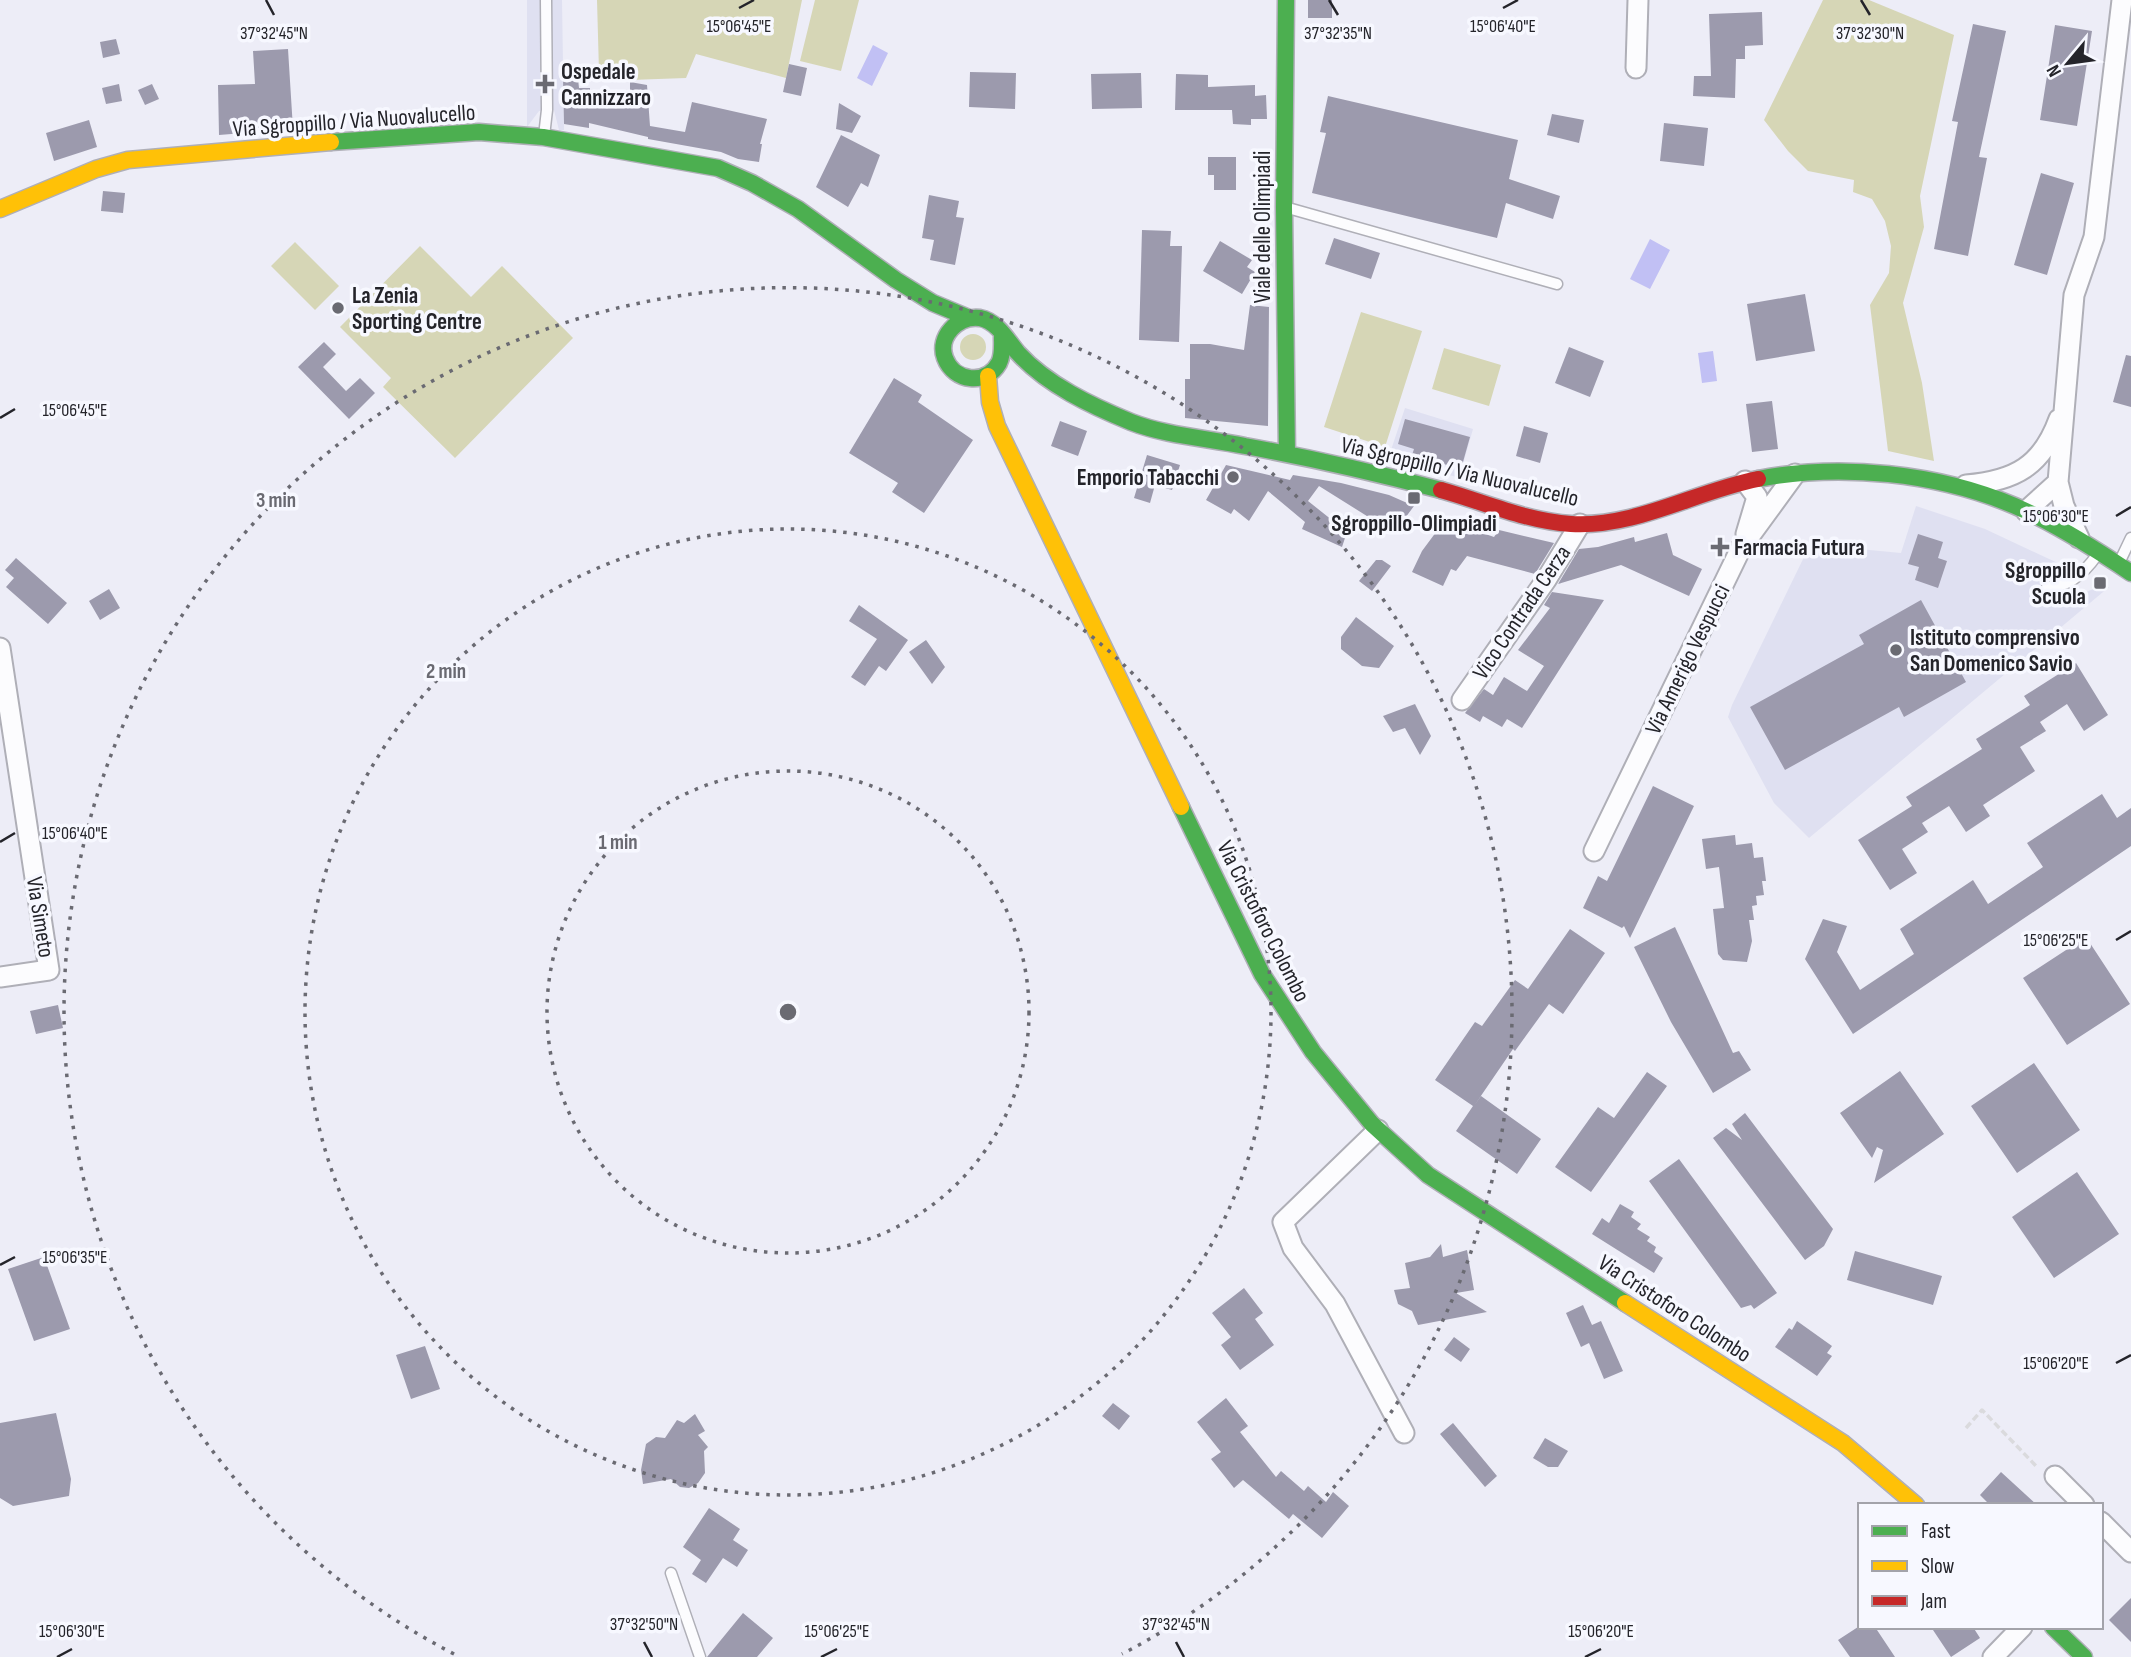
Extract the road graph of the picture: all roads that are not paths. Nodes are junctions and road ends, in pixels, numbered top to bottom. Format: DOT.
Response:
graph roads {
  1 [pos="545,0"];
  2 [pos="1286,0"];
  3 [pos="1638,0"];
  4 [pos="2125,5"];
  5 [pos="1636,68"];
  6 [pos="543,137"];
  7 [pos="1284,207"];
  8 [pos="0,209"];
  9 [pos="895,280"];
  10 [pos="1557,284"];
  11 [pos="924,315"];
  12 [pos="969,318"];
  13 [pos="934,332"];
  14 [pos="1002,337"];
  15 [pos="948,363"];
  16 [pos="1002,374"];
  17 [pos="1057,386"];
  18 [pos="2065,405"];
  19 [pos="997,426"];
  20 [pos="1287,454"];
  21 [pos="2026,468"];
  22 [pos="1795,474"];
  23 [pos="1745,481"];
  24 [pos="2059,482"];
  25 [pos="1953,486"];
  26 [pos="2026,511"];
  27 [pos="1580,524"];
  28 [pos="2079,538"];
  29 [pos="2131,538"];
  30 [pos="1741,548"];
  31 [pos="2099,552"];
  32 [pos="2125,569"];
  33 [pos="2047,587"];
  34 [pos="0,648"];
  35 [pos="1462,700"];
  36 [pos="1594,851"];
  37 [pos="0,977"];
  38 [pos="1378,1130"];
  39 [pos="1404,1433"];
  40 [pos="2055,1476"];
  41 [pos="1914,1503"];
  42 [pos="2082,1503"];
  43 [pos="2103,1524"];
  44 [pos="2131,1552"];
  45 [pos="671,1573"];
  46 [pos="2020,1629"];
  47 [pos="2055,1629"];
  48 [pos="700,1657"];
  49 [pos="1993,1657"];
  50 [pos="2084,1657"];
  1 -- 6 [label="lane"];
  2 -- 7 [label="main road, Viale delle Olimpiadi"];
  3 -- 5 [label="street"];
  4 -- 18 [label="street"];
  6 -- 8 [label="main road, Via Sgroppillo / Via Nuovalucello"];
  6 -- 9 [label="main road, Via Sgroppillo / Via Nuovalucello"];
  7 -- 10 [label="lane"];
  7 -- 20 [label="main road, Viale delle Olimpiadi"];
  9 -- 11 [label="main road"];
  9 -- 12 [label="main road"];
  12 -- 14 [label="main road"];
  12 -- 15 [label="main road"];
  13 -- 15 [label="main road"];
  14 -- 16 [label="main road"];
  14 -- 17 [label="main road"];
  15 -- 16 [label="main road"];
  15 -- 19 [label="main road"];
  16 -- 17 [label="main road"];
  16 -- 19 [label="main road"];
  17 -- 20 [label="main road, Via Sgroppillo / Via Nuovalucello"];
  18 -- 21 [label="street"];
  18 -- 24 [label="street"];
  19 -- 38 [label="main road, Via Cristoforo Colombo"];
  20 -- 27 [label="main road, Via Sgroppillo / Via Nuovalucello"];
  21 -- 25 [label="street"];
  21 -- 26 [label="street"];
  22 -- 23 [label="main road, Via Sgroppillo / Via Nuovalucello"];
  22 -- 25 [label="main road, Via Sgroppillo / Via Nuovalucello"];
  22 -- 30 [label="street, Via Amerigo Vespucci"];
  23 -- 27 [label="main road, Via Sgroppillo / Via Nuovalucello"];
  23 -- 30 [label="street"];
  24 -- 26 [label="street"];
  24 -- 28 [label="street"];
  25 -- 26 [label="main road, Via Sgroppillo / Via Nuovalucello"];
  26 -- 28 [label="main road, Via Sgroppillo / Via Nuovalucello"];
  27 -- 35 [label="street, Vico Contrada Cerza"];
  28 -- 31 [label="main road, Via Sgroppillo / Via Nuovalucello"];
  29 -- 32 [label="lane"];
  30 -- 36 [label="street, Via Amerigo Vespucci"];
  31 -- 32 [label="main road, Via Sgroppillo / Via Nuovalucello"];
  31 -- 33 [label="lane"];
  34 -- 37 [label="street, Via Simeto"];
  38 -- 39 [label="street"];
  38 -- 41 [label="main road, Via Cristoforo Colombo"];
  40 -- 42 [label="street"];
  43 -- 44 [label="street"];
  45 -- 48 [label="lane"];
  46 -- 49 [label="street"];
  47 -- 50 [label="main road"];
}
